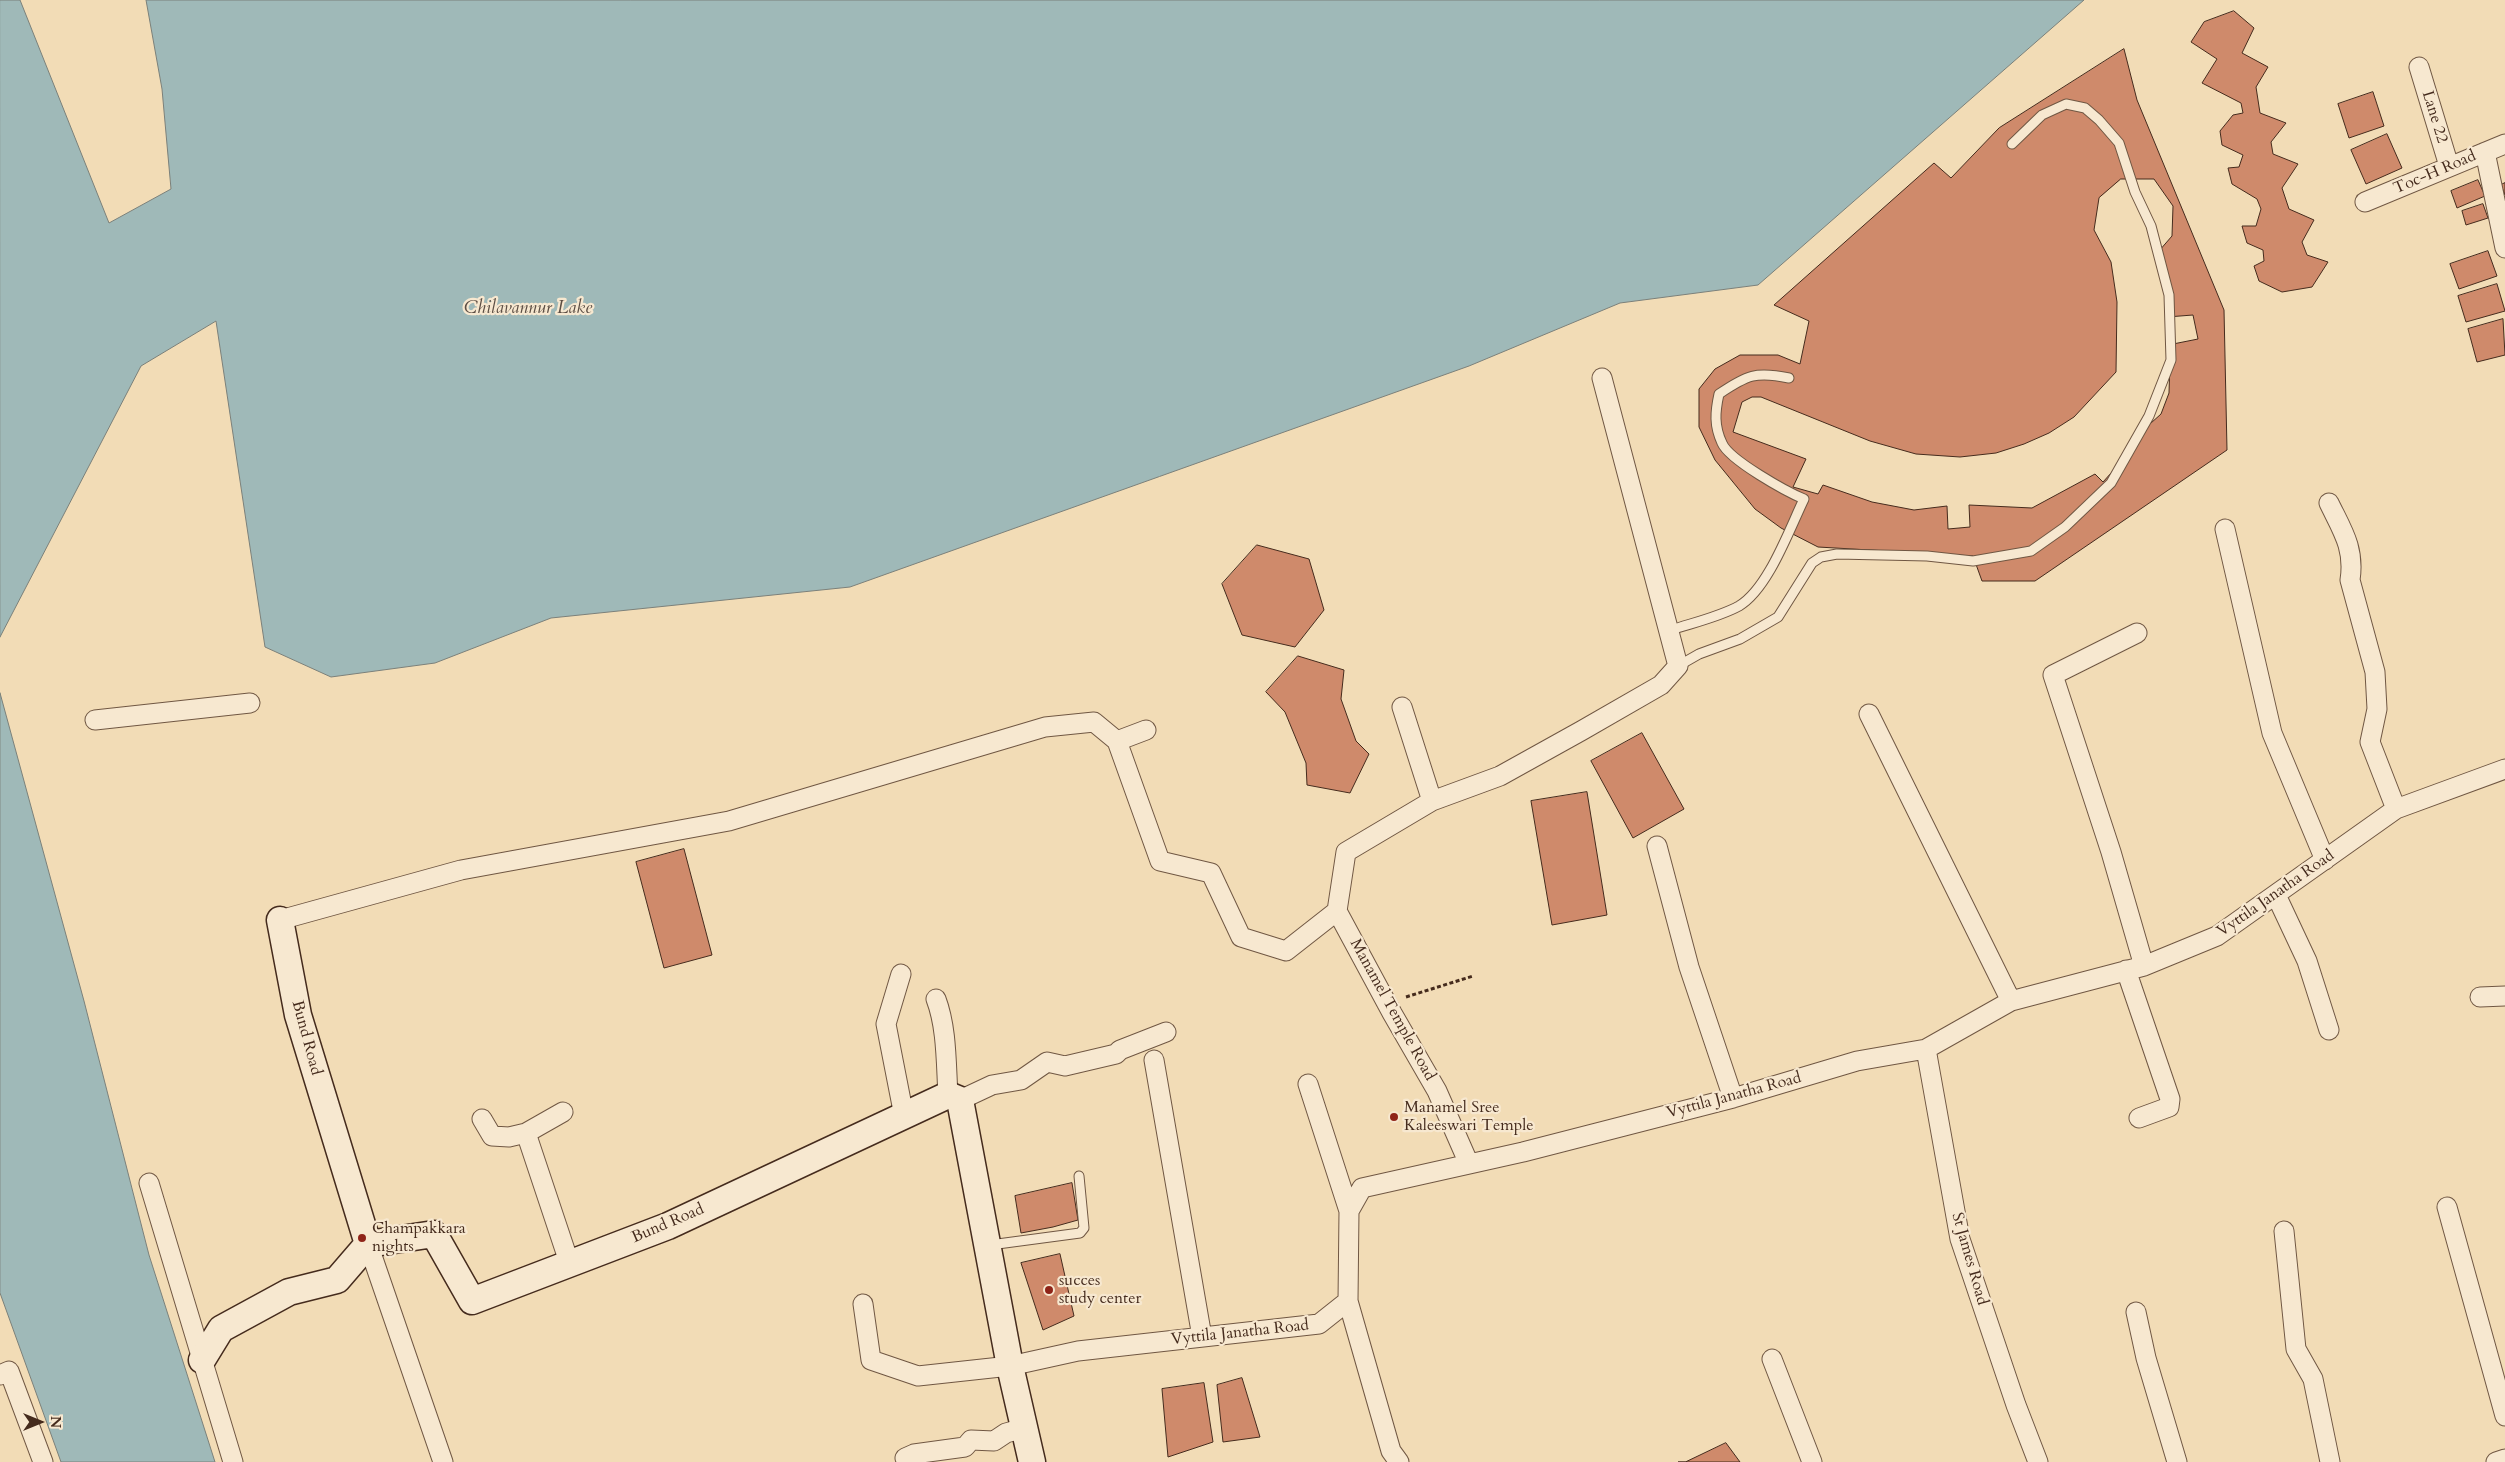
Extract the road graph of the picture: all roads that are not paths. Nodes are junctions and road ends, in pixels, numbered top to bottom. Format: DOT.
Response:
graph roads {
  1 [pos="2419,68"];
  2 [pos="2012,144"];
  3 [pos="2505,144"];
  4 [pos="2485,152"];
  5 [pos="2449,166"];
  6 [pos="2365,202"];
  7 [pos="2505,248"];
  8 [pos="1602,378"];
  9 [pos="1789,378"];
  10 [pos="2329,503"];
  11 [pos="2224,529"];
  12 [pos="1671,630"];
  13 [pos="2137,633"];
  14 [pos="1678,666"];
  15 [pos="250,703"];
  16 [pos="1402,707"];
  17 [pos="1869,714"];
  18 [pos="95,720"];
  19 [pos="1146,730"];
  20 [pos="1117,741"];
  21 [pos="2505,769"];
  22 [pos="1432,801"];
  23 [pos="2396,809"];
  24 [pos="1657,846"];
  25 [pos="2325,860"];
  26 [pos="2276,895"];
  27 [pos="1337,911"];
  28 [pos="280,920"];
  29 [pos="2135,968"];
  30 [pos="901,974"];
  31 [pos="2505,996"];
  32 [pos="2480,997"];
  33 [pos="936,999"];
  34 [pos="2011,1001"];
  35 [pos="2329,1030"];
  36 [pos="1166,1032"];
  37 [pos="1926,1049"];
  38 [pos="1154,1060"];
  39 [pos="1308,1084"];
  40 [pos="954,1097"];
  41 [pos="1733,1098"];
  42 [pos="562,1112"];
  43 [pos="904,1116"];
  44 [pos="2139,1118"];
  45 [pos="482,1119"];
  46 [pos="526,1133"];
  47 [pos="1469,1164"];
  48 [pos="1079,1176"];
  49 [pos="149,1183"];
  50 [pos="2447,1207"];
  51 [pos="1349,1211"];
  52 [pos="2284,1231"];
  53 [pos="368,1244"];
  54 [pos="987,1246"];
  55 [pos="568,1262"];
  56 [pos="1348,1301"];
  57 [pos="863,1304"];
  58 [pos="2136,1312"];
  59 [pos="1202,1337"];
  60 [pos="1772,1358"];
  61 [pos="202,1360"];
  62 [pos="1010,1366"];
  63 [pos="0,1375"];
  64 [pos="2505,1416"];
  65 [pos="1024,1428"];
  66 [pos="906,1458"];
  67 [pos="2505,1459"];
  68 [pos="43,1462"];
  69 [pos="233,1462"];
  70 [pos="443,1462"];
  71 [pos="1032,1462"];
  72 [pos="1399,1462"];
  73 [pos="1812,1462"];
  74 [pos="2038,1462"];
  75 [pos="2177,1462"];
  76 [pos="2330,1462"];
  77 [pos="2496,1462"];
  1 -- 5 [label="street, Lane 22"];
  2 -- 14 [label="lane"];
  3 -- 4 [label="street, Toc-H Road"];
  4 -- 5 [label="street, Toc-H Road"];
  4 -- 7 [label="street"];
  5 -- 6 [label="street, Toc-H Road"];
  8 -- 12 [label="street"];
  9 -- 12 [label="lane"];
  10 -- 23 [label="street"];
  11 -- 25 [label="street"];
  12 -- 14 [label="street"];
  13 -- 29 [label="street"];
  14 -- 22 [label="street"];
  15 -- 18 [label="street"];
  16 -- 22 [label="street"];
  17 -- 34 [label="street"];
  19 -- 20 [label="street"];
  20 -- 27 [label="street"];
  20 -- 28 [label="street"];
  21 -- 23 [label="street, Vyttila Janatha Road"];
  22 -- 27 [label="street"];
  23 -- 25 [label="street, Vyttila Janatha Road"];
  24 -- 41 [label="street"];
  25 -- 26 [label="street, Vyttila Janatha Road"];
  26 -- 29 [label="street, Vyttila Janatha Road"];
  26 -- 35 [label="street"];
  27 -- 47 [label="street, Manamel Temple Road"];
  28 -- 53 [label="street, Bund Road"];
  29 -- 34 [label="street, Vyttila Janatha Road"];
  29 -- 44 [label="street"];
  30 -- 43 [label="street"];
  31 -- 32 [label="street"];
  33 -- 40 [label="street"];
  34 -- 37 [label="street, Vyttila Janatha Road"];
  36 -- 40 [label="street"];
  37 -- 41 [label="street, Vyttila Janatha Road"];
  37 -- 74 [label="street, St James Road"];
  38 -- 59 [label="street"];
  39 -- 51 [label="street"];
  40 -- 43 [label="street, Bund Road"];
  40 -- 54 [label="street"];
  41 -- 47 [label="street, Vyttila Janatha Road"];
  42 -- 46 [label="street"];
  43 -- 55 [label="street, Bund Road"];
  45 -- 46 [label="street"];
  46 -- 55 [label="street"];
  47 -- 51 [label="street, Vyttila Janatha Road"];
  48 -- 54 [label="lane"];
  49 -- 61 [label="street"];
  50 -- 64 [label="street"];
  51 -- 56 [label="street, Vyttila Janatha Road"];
  52 -- 76 [label="street"];
  53 -- 55 [label="street, Bund Road"];
  53 -- 61 [label="street"];
  53 -- 70 [label="street"];
  54 -- 62 [label="street"];
  56 -- 59 [label="street, Vyttila Janatha Road"];
  56 -- 72 [label="street"];
  57 -- 62 [label="street, Vyttila Janatha Road"];
  58 -- 75 [label="street"];
  59 -- 62 [label="street, Vyttila Janatha Road"];
  60 -- 73 [label="street"];
  61 -- 69 [label="street"];
  62 -- 65 [label="street"];
  63 -- 68 [label="street"];
  65 -- 66 [label="street"];
  65 -- 71 [label="street"];
  67 -- 77 [label="street"];
}
